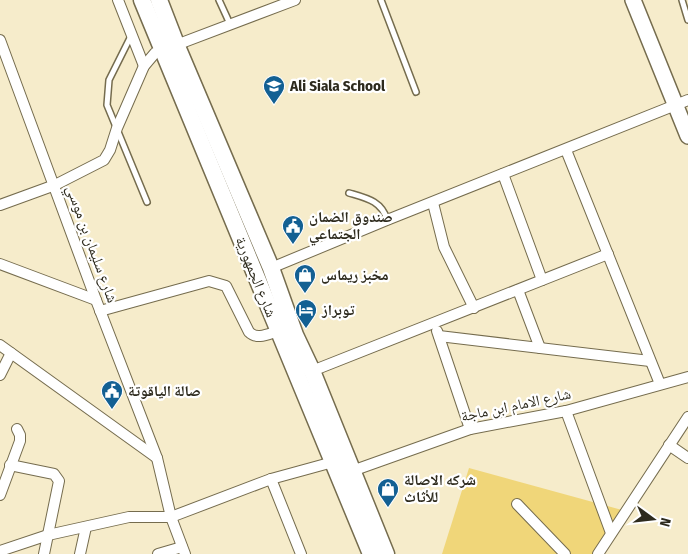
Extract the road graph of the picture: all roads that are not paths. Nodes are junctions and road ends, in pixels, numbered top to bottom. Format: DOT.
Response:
graph roads {
  1 [pos="118,0"];
  2 [pos="142,0"];
  3 [pos="160,0"];
  4 [pos="219,0"];
  5 [pos="294,0"];
  6 [pos="381,0"];
  7 [pos="633,0"];
  8 [pos="682,0"];
  9 [pos="688,20"];
  10 [pos="230,24"];
  11 [pos="132,35"];
  12 [pos="0,40"];
  13 [pos="169,47"];
  14 [pos="5,65"];
  15 [pos="144,66"];
  16 [pos="416,92"];
  17 [pos="681,102"];
  18 [pos="117,128"];
  19 [pos="688,136"];
  20 [pos="566,150"];
  21 [pos="503,174"];
  22 [pos="54,185"];
  23 [pos="348,194"];
  24 [pos="147,202"];
  25 [pos="433,203"];
  26 [pos="0,205"];
  27 [pos="387,220"];
  28 [pos="608,254"];
  29 [pos="0,264"];
  30 [pos="271,268"];
  31 [pos="542,280"];
  32 [pos="518,290"];
  33 [pos="96,300"];
  34 [pos="474,308"];
  35 [pos="100,311"];
  36 [pos="435,323"];
  37 [pos="278,332"];
  38 [pos="439,336"];
  39 [pos="0,345"];
  40 [pos="540,348"];
  41 [pos="11,353"];
  42 [pos="650,361"];
  43 [pos="312,371"];
  44 [pos="0,375"];
  45 [pos="688,377"];
  46 [pos="660,384"];
  47 [pos="566,411"];
  48 [pos="688,417"];
  49 [pos="17,428"];
  50 [pos="470,429"];
  51 [pos="668,445"];
  52 [pos="157,458"];
  53 [pos="688,458"];
  54 [pos="333,462"];
  55 [pos="10,465"];
  56 [pos="352,471"];
  57 [pos="3,475"];
  58 [pos="271,479"];
  59 [pos="0,495"];
  60 [pos="517,504"];
  61 [pos="171,517"];
  62 [pos="86,527"];
  63 [pos="611,533"];
  64 [pos="48,535"];
  65 [pos="183,550"];
  66 [pos="0,551"];
  67 [pos="44,554"];
  68 [pos="80,554"];
  69 [pos="158,554"];
  70 [pos="301,554"];
  71 [pos="371,554"];
  72 [pos="386,554"];
  73 [pos="565,554"];
  74 [pos="598,554"];
  1 -- 11 [label="street"];
  2 -- 13 [label="main road, شارع الجمهورية"];
  3 -- 13 [label="main road, شارع الجمهورية"];
  4 -- 10 [label="lane"];
  5 -- 10 [label="street"];
  6 -- 16 [label="lane"];
  7 -- 17 [label="main road"];
  8 -- 9 [label="lane"];
  10 -- 13 [label="street"];
  11 -- 15 [label="street"];
  11 -- 18 [label="lane"];
  12 -- 14 [label="street, شارع سليمان بن موسي"];
  13 -- 15 [label="street"];
  13 -- 30 [label="main road, شارع الجمهورية"];
  13 -- 37 [label="main road, شارع الجمهورية"];
  14 -- 22 [label="street, شارع سليمان بن موسي"];
  15 -- 18 [label="street"];
  17 -- 19 [label="main road"];
  17 -- 20 [label="street"];
  18 -- 22 [label="street"];
  18 -- 24 [label="lane"];
  20 -- 21 [label="street"];
  20 -- 28 [label="street"];
  21 -- 25 [label="street"];
  21 -- 31 [label="street"];
  22 -- 26 [label="street"];
  22 -- 33 [label="street, شارع سليمان بن موسي"];
  23 -- 27 [label="lane"];
  25 -- 27 [label="street"];
  25 -- 34 [label="street"];
  27 -- 30 [label="street"];
  28 -- 31 [label="street"];
  28 -- 42 [label="street"];
  29 -- 33 [label="street"];
  30 -- 43 [label="main road, شارع الجمهورية"];
  31 -- 32 [label="street"];
  32 -- 34 [label="street"];
  32 -- 40 [label="street"];
  33 -- 35 [label="street, شارع سليمان بن موسي"];
  34 -- 36 [label="street"];
  35 -- 37 [label="street"];
  35 -- 52 [label="street, شارع سليمان بن موسي"];
  36 -- 38 [label="street"];
  36 -- 43 [label="street"];
  37 -- 54 [label="main road, شارع الجمهورية"];
  38 -- 40 [label="street"];
  38 -- 50 [label="street"];
  39 -- 41 [label="street"];
  40 -- 42 [label="street"];
  41 -- 44 [label="street"];
  41 -- 52 [label="street"];
  42 -- 46 [label="street"];
  43 -- 56 [label="main road, شارع الجمهورية"];
  45 -- 46 [label="street, شارع الامام ابن ماجة"];
  46 -- 47 [label="street, شارع الامام ابن ماجة"];
  47 -- 50 [label="street, شارع الامام ابن ماجة"];
  47 -- 63 [label="street"];
  48 -- 51 [label="street"];
  49 -- 55 [label="street"];
  50 -- 56 [label="street, شارع الامام ابن ماجة"];
  51 -- 53 [label="street"];
  51 -- 63 [label="street"];
  52 -- 61 [label="street, شارع سليمان بن موسي"];
  54 -- 56 [label="street"];
  54 -- 58 [label="street"];
  54 -- 71 [label="main road, شارع الجمهورية"];
  55 -- 57 [label="street"];
  55 -- 64 [label="street"];
  56 -- 72 [label="main road, شارع الجمهورية"];
  57 -- 59 [label="street"];
  58 -- 61 [label="street"];
  58 -- 70 [label="street"];
  60 -- 73 [label="street"];
  61 -- 62 [label="street"];
  61 -- 65 [label="street, شارع سليمان بن موسي"];
  62 -- 64 [label="street"];
  62 -- 68 [label="street"];
  63 -- 74 [label="street"];
  64 -- 66 [label="street"];
  64 -- 67 [label="street"];
  65 -- 69 [label="street"];
}
